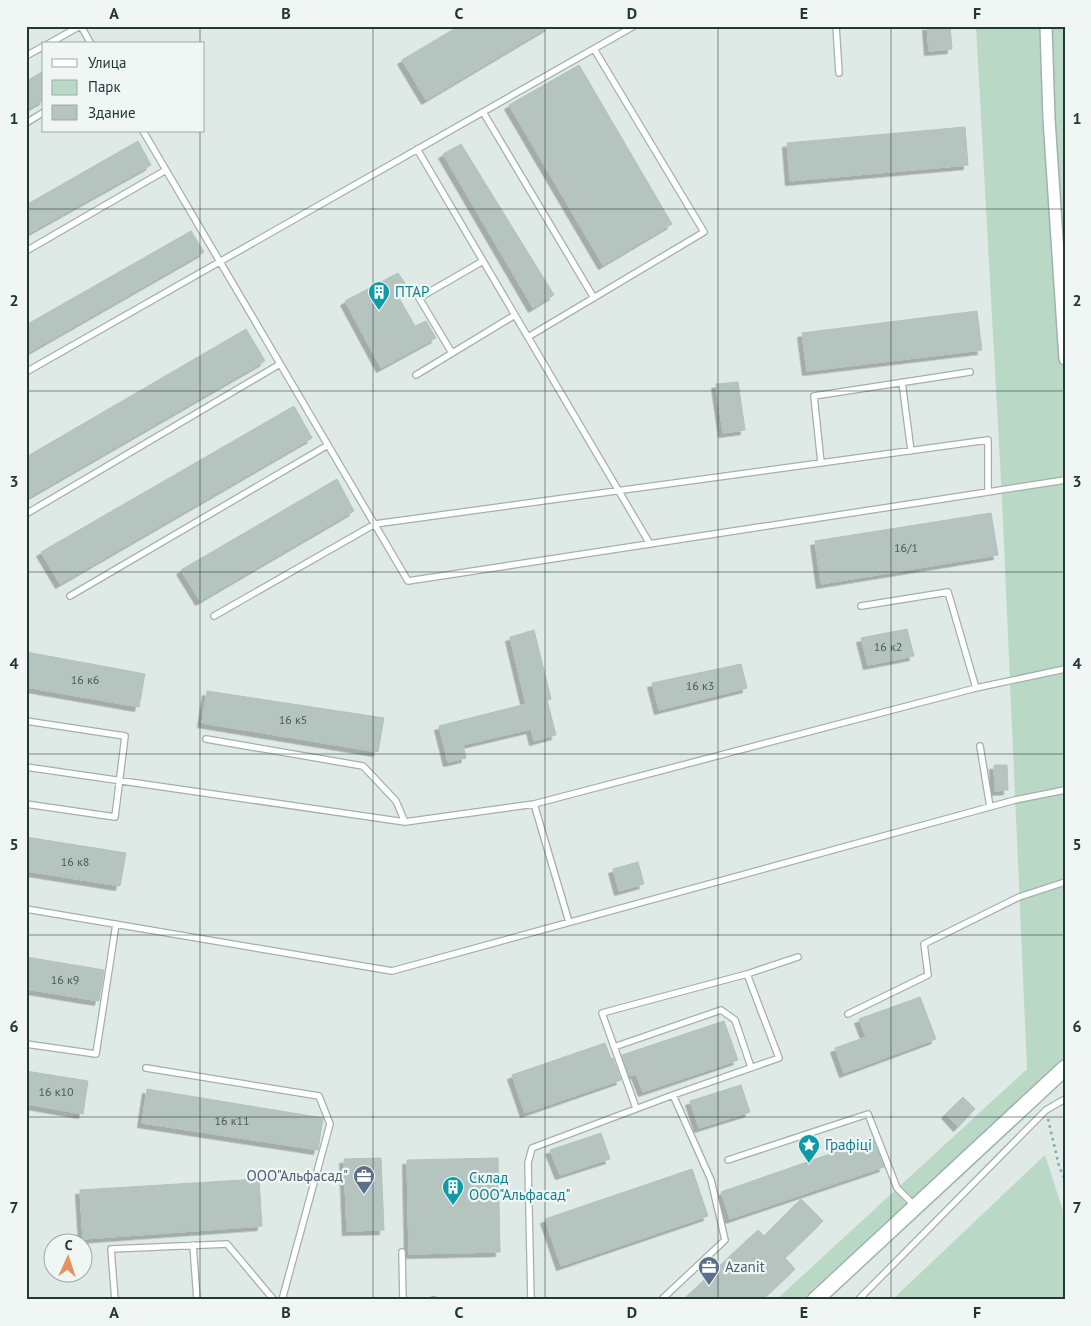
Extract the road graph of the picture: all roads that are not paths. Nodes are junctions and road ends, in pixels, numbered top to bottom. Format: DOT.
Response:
graph roads {
  1 [pos="80,26"];
  2 [pos="634,26"];
  3 [pos="836,26"];
  4 [pos="1046,26"];
  5 [pos="52,42"];
  6 [pos="90,42"];
  7 [pos="42,47"];
  8 [pos="594,49"];
  9 [pos="26,56"];
  10 [pos="838,72"];
  11 [pos="483,112"];
  12 [pos="42,113"];
  13 [pos="26,122"];
  14 [pos="144,132"];
  15 [pos="417,149"];
  16 [pos="166,170"];
  17 [pos="26,251"];
  18 [pos="483,260"];
  19 [pos="220,262"];
  20 [pos="594,298"];
  21 [pos="515,315"];
  22 [pos="528,337"];
  23 [pos="452,353"];
  24 [pos="1065,359"];
  25 [pos="280,364"];
  26 [pos="26,372"];
  27 [pos="970,372"];
  28 [pos="416,375"];
  29 [pos="902,382"];
  30 [pos="328,445"];
  31 [pos="911,451"];
  32 [pos="821,463"];
  33 [pos="1065,480"];
  34 [pos="618,491"];
  35 [pos="988,492"];
  36 [pos="26,514"];
  37 [pos="375,524"];
  38 [pos="650,544"];
  39 [pos="70,596"];
  40 [pos="862,606"];
  41 [pos="214,616"];
  42 [pos="1065,669"];
  43 [pos="976,688"];
  44 [pos="26,721"];
  45 [pos="206,739"];
  46 [pos="980,746"];
  47 [pos="26,767"];
  48 [pos="121,781"];
  49 [pos="1065,790"];
  50 [pos="26,804"];
  51 [pos="534,804"];
  52 [pos="990,807"];
  53 [pos="405,822"];
  54 [pos="1065,882"];
  55 [pos="26,908"];
  56 [pos="569,922"];
  57 [pos="116,924"];
  58 [pos="798,957"];
  59 [pos="747,974"];
  60 [pos="848,1014"];
  61 [pos="26,1044"];
  62 [pos="614,1047"];
  63 [pos="751,1067"];
  64 [pos="146,1068"];
  65 [pos="1065,1068"];
  66 [pos="673,1095"];
  67 [pos="1065,1099"];
  68 [pos="636,1108"];
  69 [pos="728,1160"];
  70 [pos="915,1206"];
  71 [pos="193,1245"];
  72 [pos="402,1252"];
  73 [pos="115,1300"];
  74 [pos="197,1300"];
  75 [pos="274,1300"];
  76 [pos="282,1300"];
  77 [pos="403,1300"];
  78 [pos="531,1300"];
  79 [pos="661,1300"];
  80 [pos="815,1300"];
  81 [pos="858,1300"];
  1 -- 5 [label="lane"];
  1 -- 6 [label="lane"];
  2 -- 8 [label="lane"];
  3 -- 10 [label="lane"];
  4 -- 24 [label="street"];
  7 -- 9 [label="lane"];
  8 -- 11 [label="lane"];
  8 -- 20 [label="lane"];
  11 -- 15 [label="lane"];
  11 -- 20 [label="lane"];
  12 -- 13 [label="lane"];
  14 -- 16 [label="lane"];
  15 -- 18 [label="lane"];
  15 -- 19 [label="lane"];
  16 -- 17 [label="lane"];
  16 -- 19 [label="lane"];
  18 -- 21 [label="lane"];
  18 -- 23 [label="lane"];
  19 -- 25 [label="lane"];
  19 -- 26 [label="lane"];
  20 -- 22 [label="lane"];
  21 -- 22 [label="lane"];
  21 -- 23 [label="lane"];
  22 -- 34 [label="lane"];
  23 -- 28 [label="lane"];
  25 -- 30 [label="lane"];
  25 -- 36 [label="lane"];
  27 -- 29 [label="lane"];
  29 -- 31 [label="lane"];
  29 -- 32 [label="lane"];
  30 -- 37 [label="lane"];
  30 -- 39 [label="lane"];
  31 -- 32 [label="lane"];
  31 -- 35 [label="lane"];
  32 -- 34 [label="lane"];
  33 -- 35 [label="lane"];
  34 -- 37 [label="lane"];
  34 -- 38 [label="lane"];
  35 -- 38 [label="lane"];
  37 -- 38 [label="lane"];
  37 -- 41 [label="lane"];
  40 -- 43 [label="lane"];
  42 -- 43 [label="lane"];
  43 -- 51 [label="lane"];
  44 -- 48 [label="lane"];
  45 -- 53 [label="lane"];
  46 -- 52 [label="lane"];
  47 -- 48 [label="lane"];
  48 -- 50 [label="lane"];
  48 -- 53 [label="lane"];
  49 -- 52 [label="lane"];
  51 -- 53 [label="lane"];
  51 -- 56 [label="lane"];
  52 -- 56 [label="lane"];
  54 -- 60 [label="lane"];
  55 -- 57 [label="lane"];
  56 -- 57 [label="lane"];
  57 -- 61 [label="lane"];
  58 -- 59 [label="lane"];
  59 -- 62 [label="lane"];
  59 -- 63 [label="lane"];
  62 -- 63 [label="lane"];
  62 -- 68 [label="lane"];
  63 -- 66 [label="lane"];
  64 -- 76 [label="lane"];
  65 -- 70 [label="main road"];
  66 -- 68 [label="lane"];
  66 -- 79 [label="lane"];
  67 -- 81 [label="lane"];
  68 -- 78 [label="lane"];
  69 -- 70 [label="lane"];
  70 -- 80 [label="main road"];
  71 -- 73 [label="lane"];
  71 -- 74 [label="lane"];
  71 -- 75 [label="lane"];
  72 -- 77 [label="lane"];
}
